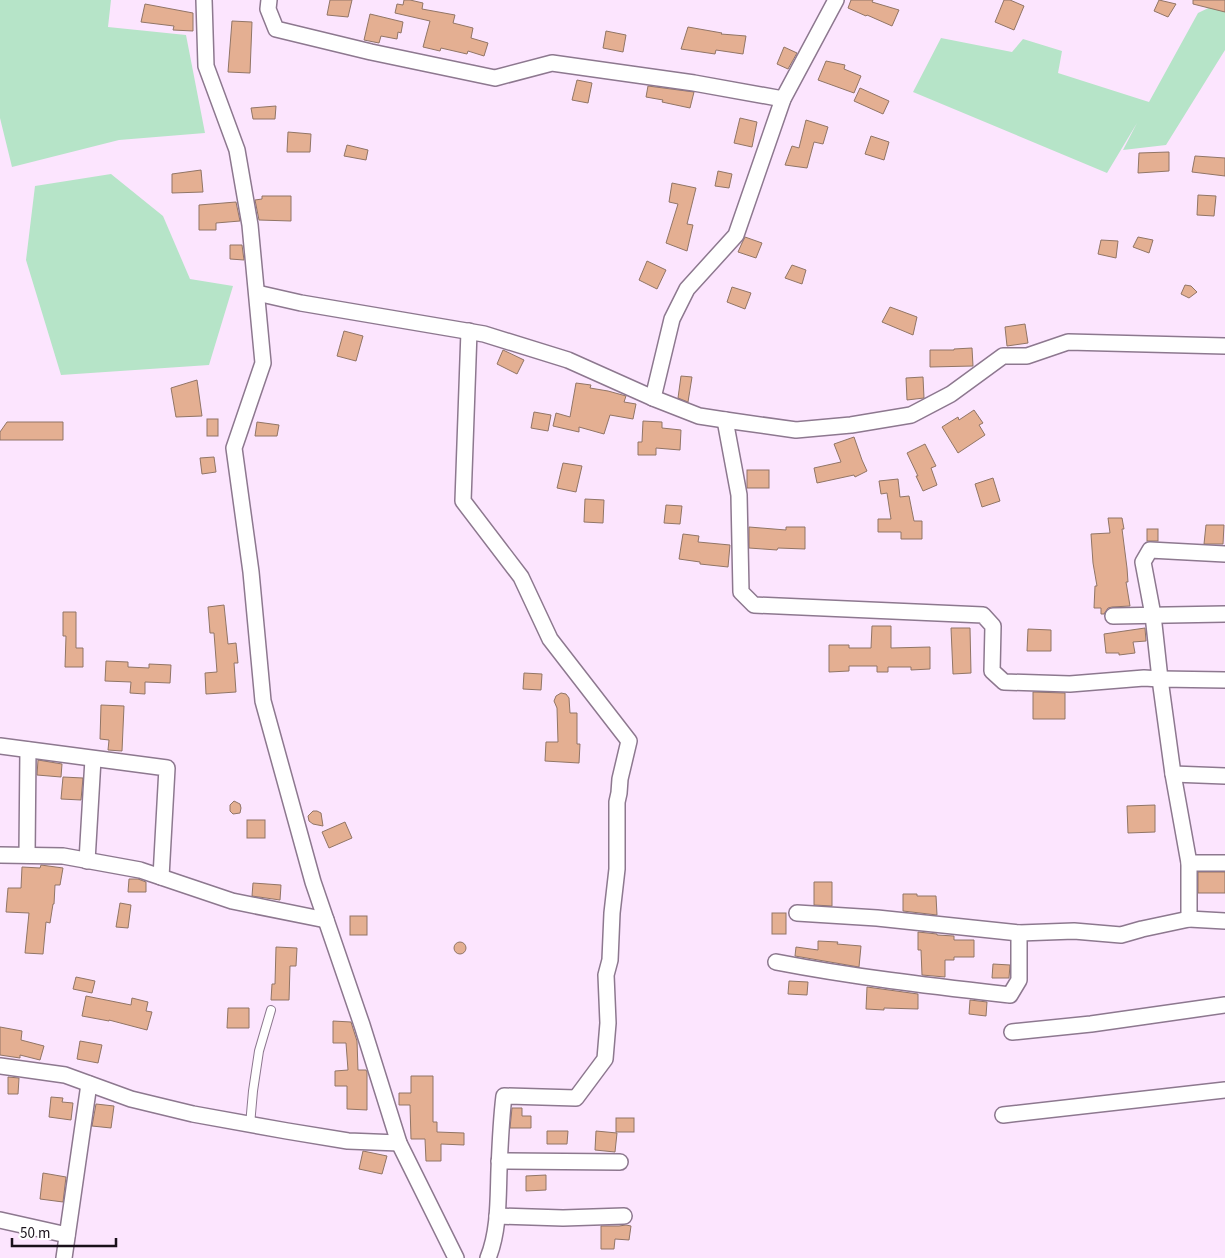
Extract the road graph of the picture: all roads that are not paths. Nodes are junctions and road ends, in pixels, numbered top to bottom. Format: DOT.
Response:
graph roads {
  1 [pos="204,0"];
  2 [pos="269,0"];
  3 [pos="836,0"];
  4 [pos="783,99"];
  5 [pos="257,293"];
  6 [pos="469,331"];
  7 [pos="1225,346"];
  8 [pos="653,398"];
  9 [pos="725,420"];
  10 [pos="1225,554"];
  11 [pos="1225,614"];
  12 [pos="1153,615"];
  13 [pos="1112,616"];
  14 [pos="1160,679"];
  15 [pos="1225,680"];
  16 [pos="0,746"];
  17 [pos="28,750"];
  18 [pos="94,759"];
  19 [pos="1173,774"];
  20 [pos="1225,776"];
  21 [pos="0,855"];
  22 [pos="27,856"];
  23 [pos="87,861"];
  24 [pos="1189,863"];
  25 [pos="1225,863"];
  26 [pos="161,877"];
  27 [pos="797,913"];
  28 [pos="1189,919"];
  29 [pos="326,920"];
  30 [pos="1225,921"];
  31 [pos="1019,933"];
  32 [pos="776,962"];
  33 [pos="1225,1005"];
  34 [pos="271,1010"];
  35 [pos="1012,1032"];
  36 [pos="0,1066"];
  37 [pos="89,1084"];
  38 [pos="1225,1090"];
  39 [pos="1003,1115"];
  40 [pos="250,1125"];
  41 [pos="399,1143"];
  42 [pos="499,1160"];
  43 [pos="620,1162"];
  44 [pos="497,1216"];
  45 [pos="624,1216"];
  46 [pos="0,1220"];
  47 [pos="67,1235"];
  48 [pos="64,1258"];
  49 [pos="456,1258"];
  50 [pos="488,1258"];
  1 -- 5 [label="street"];
  2 -- 4 [label="street"];
  3 -- 4 [label="street"];
  4 -- 8 [label="street"];
  5 -- 6 [label="street"];
  5 -- 29 [label="street"];
  6 -- 8 [label="street"];
  6 -- 42 [label="street"];
  7 -- 9 [label="street"];
  8 -- 9 [label="street"];
  9 -- 14 [label="street"];
  10 -- 12 [label="street"];
  11 -- 12 [label="street"];
  12 -- 13 [label="street"];
  12 -- 14 [label="street"];
  14 -- 15 [label="street"];
  14 -- 19 [label="street"];
  16 -- 17 [label="street"];
  17 -- 18 [label="street"];
  17 -- 22 [label="street"];
  18 -- 23 [label="street"];
  18 -- 26 [label="street"];
  19 -- 20 [label="street"];
  19 -- 24 [label="street"];
  21 -- 22 [label="street"];
  22 -- 23 [label="street"];
  23 -- 26 [label="street"];
  24 -- 25 [label="street"];
  24 -- 28 [label="street"];
  26 -- 29 [label="street"];
  27 -- 31 [label="street"];
  28 -- 30 [label="street"];
  28 -- 31 [label="street"];
  29 -- 41 [label="street"];
  31 -- 32 [label="street"];
  33 -- 35 [label="street"];
  34 -- 40 [label="lane"];
  36 -- 37 [label="street"];
  37 -- 40 [label="street"];
  37 -- 47 [label="street"];
  38 -- 39 [label="street"];
  40 -- 41 [label="street"];
  41 -- 49 [label="street"];
  42 -- 43 [label="street"];
  42 -- 44 [label="street"];
  44 -- 45 [label="street"];
  44 -- 50 [label="street"];
  46 -- 47 [label="street"];
  47 -- 48 [label="street"];
}
